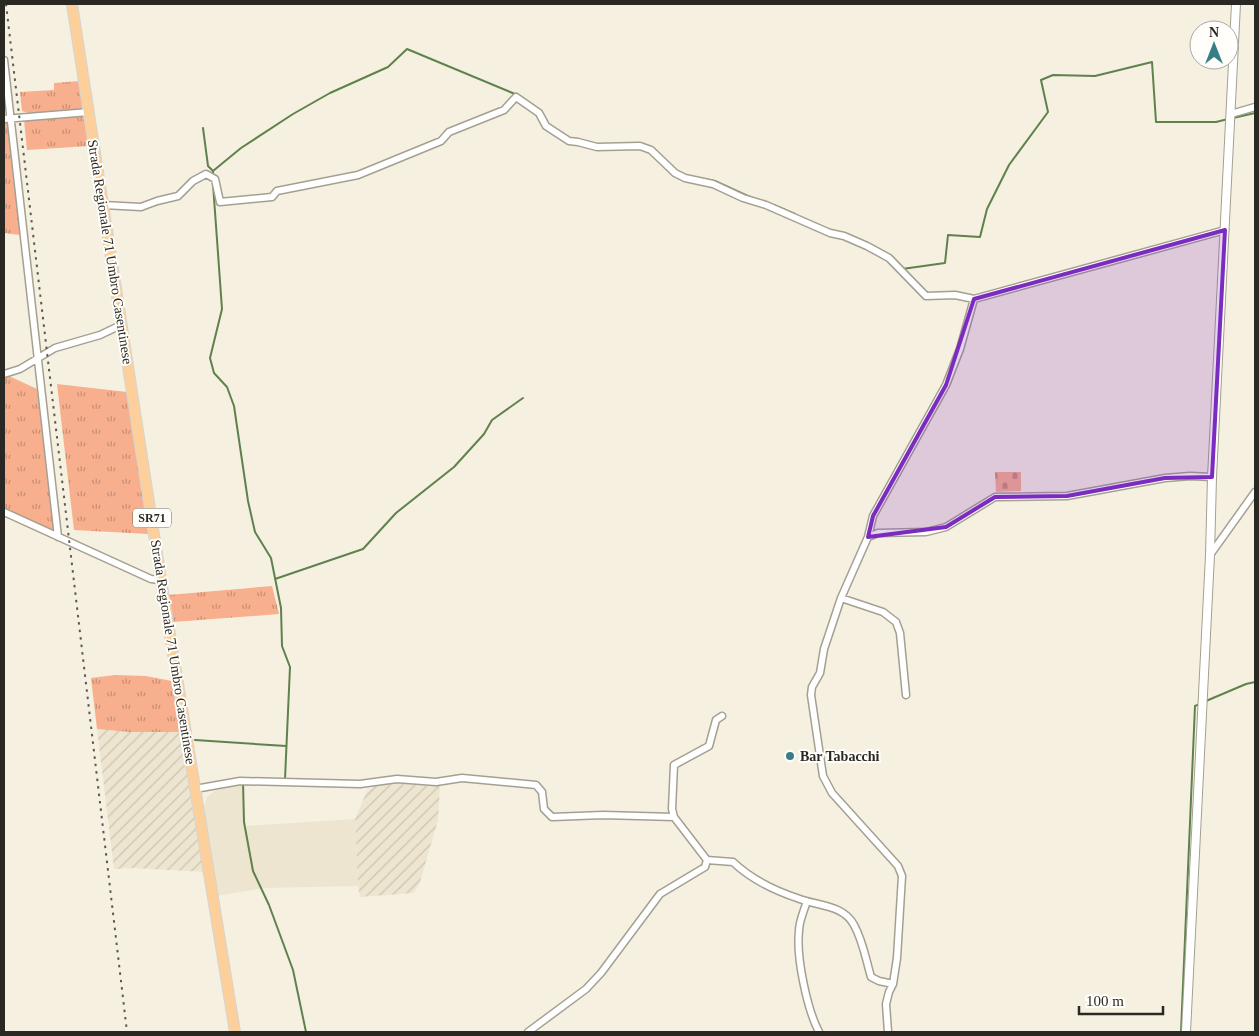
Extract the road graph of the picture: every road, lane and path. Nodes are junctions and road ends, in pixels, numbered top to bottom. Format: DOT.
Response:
graph roads {
  1 [pos="72,4"];
  2 [pos="1236,4"];
  3 [pos="4,60"];
  4 [pos="1255,107"];
  5 [pos="89,112"];
  6 [pos="1230,114"];
  7 [pos="7,119"];
  8 [pos="103,205"];
  9 [pos="1225,230"];
  10 [pos="974,299"];
  11 [pos="121,325"];
  12 [pos="38,359"];
  13 [pos="4,374"];
  14 [pos="1212,477"];
  15 [pos="1255,492"];
  16 [pos="4,512"];
  17 [pos="58,537"];
  18 [pos="868,537"];
  19 [pos="1210,554"];
  20 [pos="161,580"];
  21 [pos="841,598"];
  22 [pos="906,695"];
  23 [pos="722,716"];
  24 [pos="195,789"];
  25 [pos="674,817"];
  26 [pos="707,860"];
  27 [pos="807,901"];
  28 [pos="893,984"];
  29 [pos="235,1032"];
  30 [pos="528,1032"];
  31 [pos="819,1032"];
  32 [pos="888,1032"];
  33 [pos="1186,1032"];
  1 -- 5 [label="main road, Strada Regionale 71 Umbro Casentinese / SR71"];
  2 -- 6 [label="street"];
  3 -- 7 [label="street"];
  4 -- 6 [label="street"];
  5 -- 7 [label="street"];
  5 -- 8 [label="main road, Strada Regionale 71 Umbro Casentinese / SR71"];
  6 -- 9 [label="street"];
  7 -- 12 [label="street"];
  8 -- 10 [label="street"];
  8 -- 11 [label="main road, Strada Regionale 71 Umbro Casentinese / SR71"];
  9 -- 10 [label="street"];
  9 -- 14 [label="street"];
  10 -- 18 [label="street"];
  11 -- 12 [label="street"];
  11 -- 20 [label="main road, Strada Regionale 71 Umbro Casentinese / SR71"];
  12 -- 13 [label="street"];
  12 -- 17 [label="street"];
  14 -- 18 [label="street"];
  14 -- 19 [label="street"];
  15 -- 19 [label="street"];
  16 -- 17 [label="street"];
  17 -- 20 [label="street"];
  18 -- 21 [label="street"];
  19 -- 33 [label="street"];
  20 -- 24 [label="main road, Strada Regionale 71 Umbro Casentinese / SR71"];
  21 -- 22 [label="street"];
  21 -- 28 [label="street"];
  23 -- 25 [label="street"];
  24 -- 25 [label="street"];
  24 -- 29 [label="main road, Strada Regionale 71 Umbro Casentinese / SR71"];
  25 -- 26 [label="street"];
  26 -- 27 [label="street"];
  26 -- 30 [label="street"];
  27 -- 28 [label="street"];
  27 -- 31 [label="street"];
  28 -- 32 [label="street"];
}
